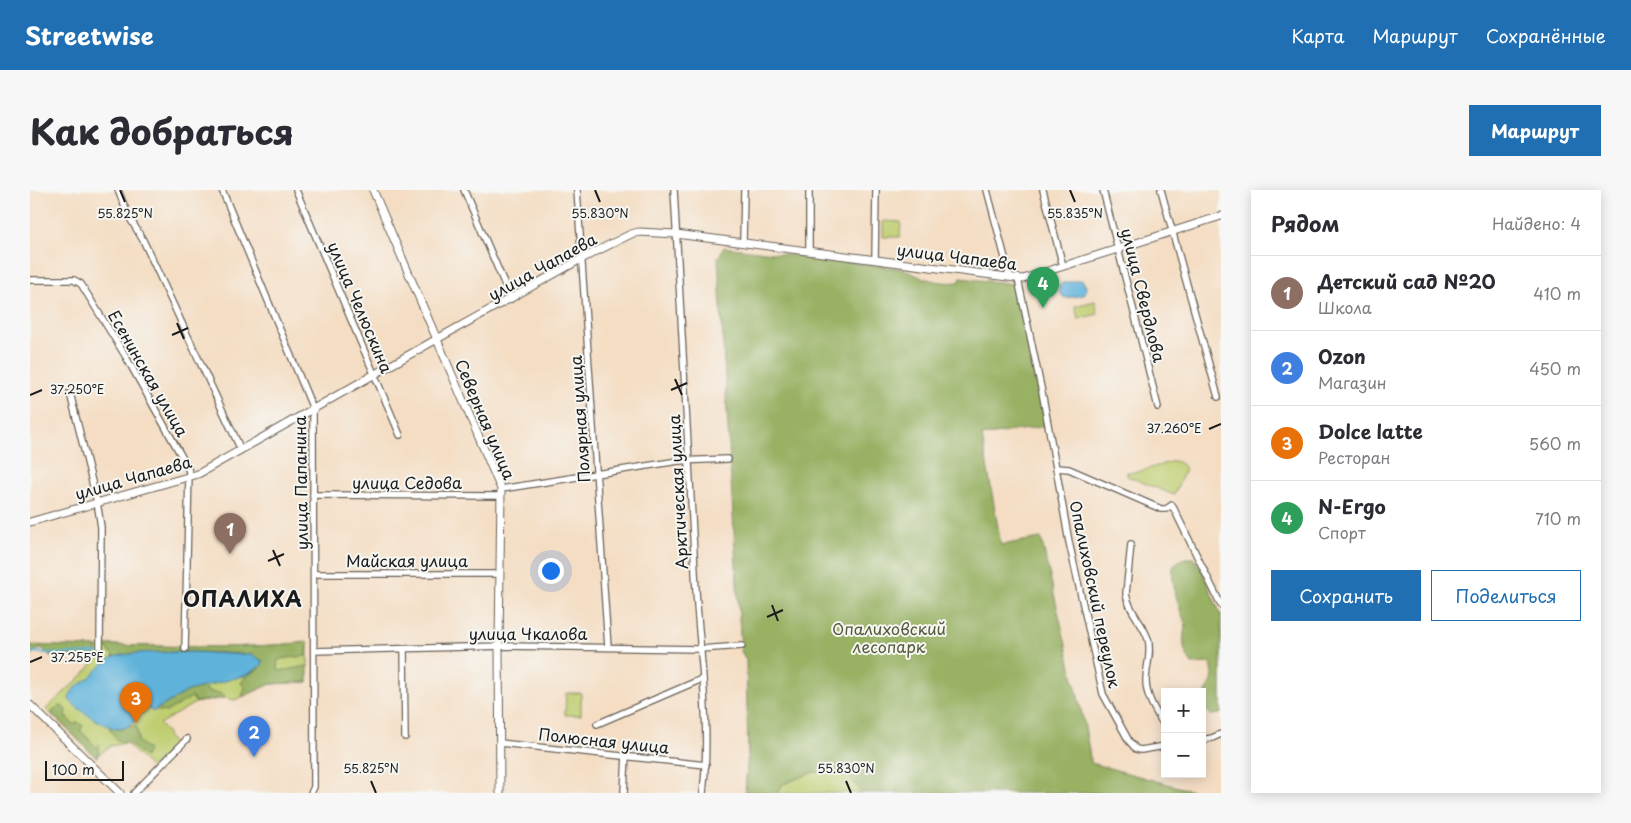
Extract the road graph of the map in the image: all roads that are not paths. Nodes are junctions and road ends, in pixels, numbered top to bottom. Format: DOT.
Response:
graph roads {
  1 [pos="118,190"];
  2 [pos="222,190"];
  3 [pos="296,190"];
  4 [pos="373,190"];
  5 [pos="464,190"];
  6 [pos="577,190"];
  7 [pos="674,190"];
  8 [pos="744,190"];
  9 [pos="809,190"];
  10 [pos="876,190"];
  11 [pos="987,190"];
  12 [pos="1044,190"];
  13 [pos="1102,190"];
  14 [pos="1161,190"];
  15 [pos="1221,216"];
  16 [pos="1172,231"];
  17 [pos="676,234"];
  18 [pos="743,242"];
  19 [pos="1118,249"];
  20 [pos="809,251"];
  21 [pos="581,260"];
  22 [pos="875,260"];
  23 [pos="1063,266"];
  24 [pos="1010,278"];
  25 [pos="1018,279"];
  26 [pos="30,280"];
  27 [pos="511,299"];
  28 [pos="437,339"];
  29 [pos="374,375"];
  30 [pos="70,393"];
  31 [pos="1218,397"];
  32 [pos="1158,407"];
  33 [pos="313,409"];
  34 [pos="400,435"];
  35 [pos="241,450"];
  36 [pos="728,458"];
  37 [pos="690,461"];
  38 [pos="1056,468"];
  39 [pos="597,474"];
  40 [pos="188,478"];
  41 [pos="501,492"];
  42 [pos="313,495"];
  43 [pos="97,502"];
  44 [pos="30,522"];
  45 [pos="1131,544"];
  46 [pos="314,574"];
  47 [pos="500,574"];
  48 [pos="1221,604"];
  49 [pos="100,646"];
  50 [pos="499,646"];
  51 [pos="742,646"];
  52 [pos="608,647"];
  53 [pos="185,649"];
  54 [pos="404,649"];
  55 [pos="700,649"];
  56 [pos="314,651"];
  57 [pos="702,679"];
  58 [pos="30,705"];
  59 [pos="1161,720"];
  60 [pos="597,724"];
  61 [pos="1221,734"];
  62 [pos="405,737"];
  63 [pos="187,739"];
  64 [pos="1206,739"];
  65 [pos="500,743"];
  66 [pos="1161,747"];
  67 [pos="626,755"];
  68 [pos="706,765"];
  69 [pos="315,792"];
  70 [pos="120,793"];
  71 [pos="134,793"];
  72 [pos="500,793"];
  73 [pos="624,793"];
  74 [pos="703,793"];
  1 -- 35 [label="street"];
  2 -- 33 [label="street, улица Папанина"];
  3 -- 29 [label="street, улица Челюскина"];
  4 -- 28 [label="street, Северная улица"];
  5 -- 27 [label="street"];
  6 -- 21 [label="street, Полярная улица"];
  7 -- 17 [label="street, Арктическая улица"];
  8 -- 18 [label="street"];
  9 -- 20 [label="street"];
  10 -- 22 [label="street"];
  11 -- 24 [label="street"];
  12 -- 23 [label="street"];
  13 -- 19 [label="street, улица Свердлова"];
  14 -- 16 [label="street"];
  15 -- 16 [label="street, улица Чапаева"];
  16 -- 19 [label="street, улица Чапаева"];
  16 -- 31 [label="street"];
  17 -- 18 [label="street, улица Чапаева"];
  17 -- 21 [label="street, улица Чапаева"];
  17 -- 37 [label="street, Арктическая улица"];
  18 -- 20 [label="street, улица Чапаева"];
  19 -- 23 [label="street, улица Чапаева"];
  19 -- 32 [label="street, улица Свердлова"];
  20 -- 22 [label="street, улица Чапаева"];
  21 -- 27 [label="street, улица Чапаева"];
  21 -- 39 [label="street, Полярная улица"];
  22 -- 24 [label="street, улица Чапаева"];
  23 -- 25 [label="street, улица Чапаева"];
  24 -- 25 [label="street, улица Чапаева"];
  25 -- 38 [label="street"];
  26 -- 40 [label="street, Есенинская улица"];
  27 -- 28 [label="street, улица Чапаева"];
  28 -- 29 [label="street, улица Чапаева"];
  28 -- 41 [label="street, Северная улица"];
  29 -- 33 [label="street, улица Чапаева"];
  29 -- 34 [label="street, улица Челюскина"];
  30 -- 43 [label="street"];
  33 -- 35 [label="street, улица Чапаева"];
  33 -- 42 [label="street, улица Папанина"];
  35 -- 40 [label="street, улица Чапаева"];
  36 -- 37 [label="street, улица Седова"];
  37 -- 39 [label="street, улица Седова"];
  37 -- 55 [label="street, Арктическая улица"];
  38 -- 48 [label="street"];
  38 -- 66 [label="street, Опалиховский переулок"];
  39 -- 41 [label="street, улица Седова"];
  39 -- 52 [label="street, Полярная улица"];
  40 -- 43 [label="street, улица Чапаева"];
  40 -- 53 [label="street, Есенинская улица"];
  41 -- 42 [label="street, улица Седова"];
  41 -- 47 [label="street, Северная улица"];
  42 -- 46 [label="street, улица Папанина"];
  43 -- 44 [label="street, улица Чапаева"];
  43 -- 49 [label="street"];
  45 -- 59 [label="street, Опалиховский переулок"];
  46 -- 47 [label="street, Майская улица"];
  46 -- 56 [label="street, улица Папанина"];
  47 -- 50 [label="street, Северная улица"];
  50 -- 52 [label="street, улица Чкалова"];
  50 -- 54 [label="street, улица Чкалова"];
  50 -- 65 [label="street, Северная улица"];
  51 -- 55 [label="street, улица Чкалова"];
  52 -- 55 [label="street, улица Чкалова"];
  54 -- 56 [label="street, улица Чкалова"];
  54 -- 62 [label="street"];
  55 -- 57 [label="street, Арктическая улица"];
  56 -- 69 [label="street, улица Папанина"];
  57 -- 60 [label="street"];
  57 -- 68 [label="street, Арктическая улица"];
  58 -- 70 [label="street"];
  61 -- 64 [label="street"];
  63 -- 71 [label="street"];
  65 -- 67 [label="street, Полюсная улица"];
  65 -- 72 [label="street, Северная улица"];
  67 -- 68 [label="street, Полюсная улица"];
  67 -- 73 [label="street"];
  68 -- 74 [label="street, Арктическая улица"];
}
